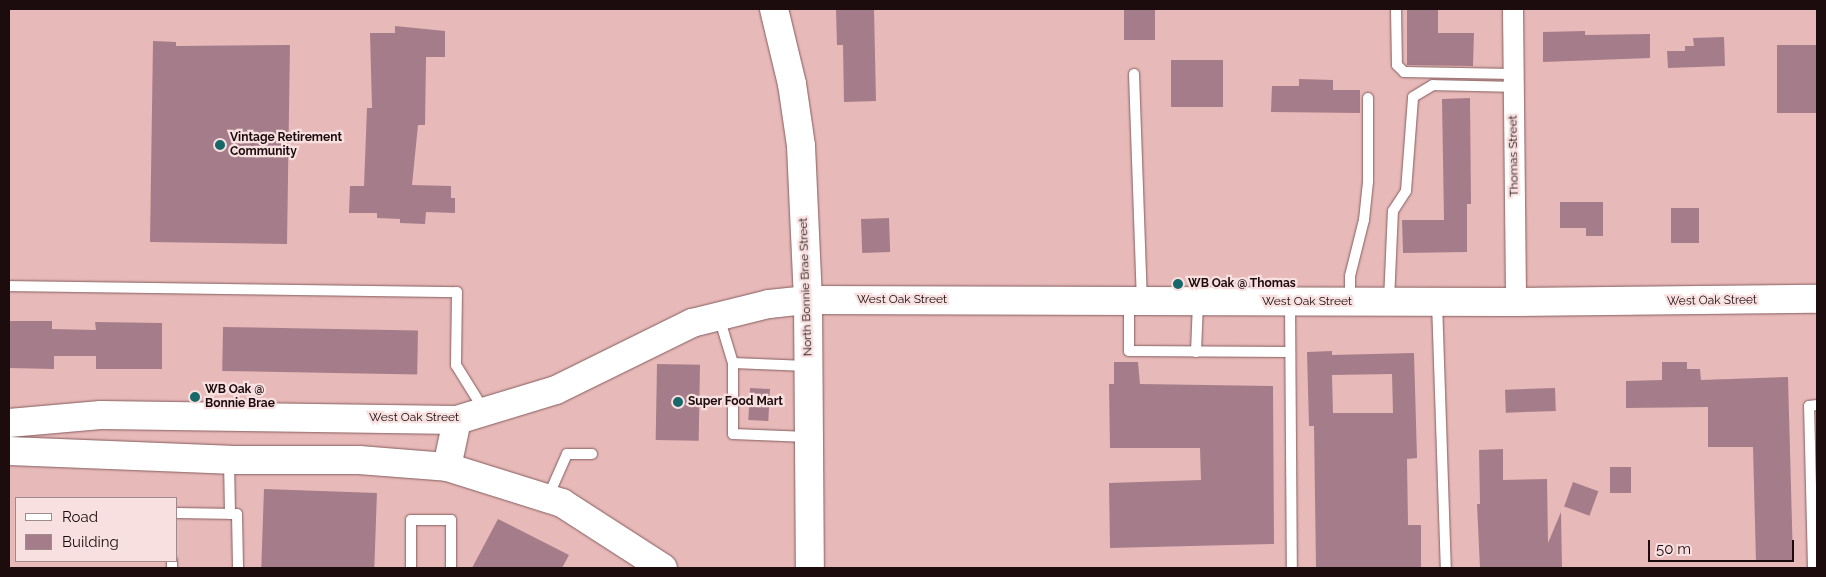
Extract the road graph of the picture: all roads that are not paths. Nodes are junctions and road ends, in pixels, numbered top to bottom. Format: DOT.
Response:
graph roads {
  1 [pos="774,9"];
  2 [pos="1396,9"];
  3 [pos="1513,9"];
  4 [pos="1134,74"];
  5 [pos="1514,80"];
  6 [pos="1368,98"];
  7 [pos="9,286"];
  8 [pos="808,300"];
  9 [pos="1817,300"];
  10 [pos="1135,301"];
  11 [pos="1198,302"];
  12 [pos="1290,302"];
  13 [pos="1350,302"];
  14 [pos="1389,302"];
  15 [pos="1437,302"];
  16 [pos="1516,302"];
  17 [pos="719,316"];
  18 [pos="1196,352"];
  19 [pos="1290,352"];
  20 [pos="733,362"];
  21 [pos="808,366"];
  22 [pos="1817,404"];
  23 [pos="485,413"];
  24 [pos="457,420"];
  25 [pos="9,423"];
  26 [pos="809,437"];
  27 [pos="9,451"];
  28 [pos="592,454"];
  29 [pos="229,460"];
  30 [pos="447,467"];
  31 [pos="548,498"];
  32 [pos="178,513"];
  33 [pos="230,514"];
  34 [pos="238,568"];
  35 [pos="411,568"];
  36 [pos="451,568"];
  37 [pos="663,568"];
  38 [pos="810,568"];
  39 [pos="1292,568"];
  40 [pos="1446,568"];
  41 [pos="1813,568"];
  1 -- 8 [label="main road, North Bonnie Brae Street"];
  2 -- 5 [label="lane"];
  3 -- 5 [label="street, Thomas Street"];
  4 -- 10 [label="lane"];
  5 -- 14 [label="lane"];
  5 -- 16 [label="street, Thomas Street"];
  6 -- 13 [label="lane"];
  7 -- 23 [label="lane"];
  8 -- 10 [label="main road, West Oak Street"];
  8 -- 17 [label="main road, West Oak Street"];
  8 -- 21 [label="main road, North Bonnie Brae Street"];
  9 -- 16 [label="main road, West Oak Street"];
  10 -- 11 [label="main road, West Oak Street"];
  10 -- 18 [label="lane"];
  11 -- 12 [label="main road, West Oak Street"];
  11 -- 18 [label="lane"];
  12 -- 13 [label="main road, West Oak Street"];
  12 -- 19 [label="lane"];
  13 -- 14 [label="main road, West Oak Street"];
  14 -- 15 [label="main road, West Oak Street"];
  15 -- 16 [label="main road, West Oak Street"];
  15 -- 40 [label="lane"];
  17 -- 20 [label="lane"];
  17 -- 23 [label="main road, West Oak Street"];
  18 -- 19 [label="lane"];
  19 -- 39 [label="lane"];
  20 -- 21 [label="lane"];
  20 -- 26 [label="lane"];
  21 -- 26 [label="main road, North Bonnie Brae Street"];
  22 -- 41 [label="lane"];
  23 -- 24 [label="main road, West Oak Street"];
  24 -- 25 [label="main road, West Oak Street"];
  24 -- 30 [label="main road"];
  26 -- 38 [label="main road, North Bonnie Brae Street"];
  27 -- 29 [label="main road"];
  28 -- 31 [label="lane"];
  29 -- 30 [label="main road"];
  29 -- 33 [label="lane"];
  30 -- 31 [label="main road"];
  31 -- 37 [label="main road"];
  32 -- 33 [label="lane"];
  33 -- 34 [label="lane"];
  35 -- 36 [label="lane"];
}
